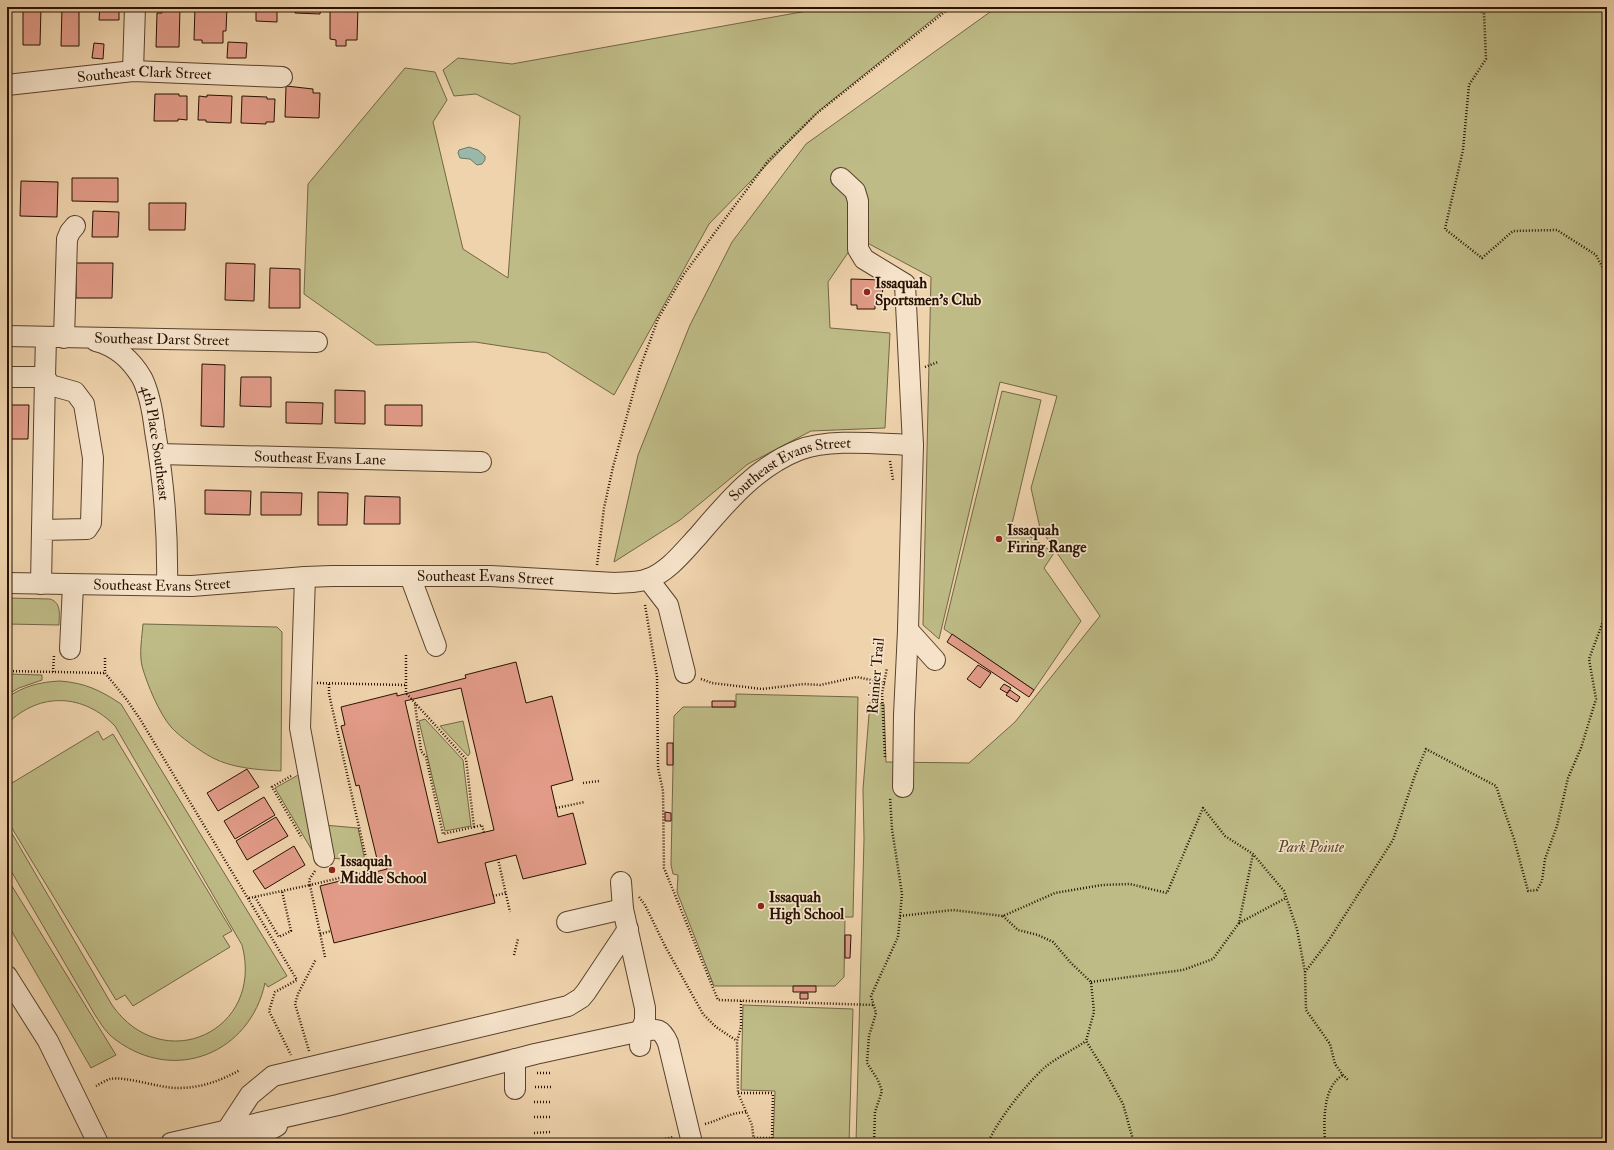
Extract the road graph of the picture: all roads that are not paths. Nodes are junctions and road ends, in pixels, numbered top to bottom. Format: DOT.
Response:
graph roads {
  1 [pos="135,7"];
  2 [pos="133,71"];
  3 [pos="282,77"];
  4 [pos="7,85"];
  5 [pos="841,178"];
  6 [pos="75,226"];
  7 [pos="7,336"];
  8 [pos="64,338"];
  9 [pos="317,342"];
  10 [pos="7,377"];
  11 [pos="45,377"];
  12 [pos="913,445"];
  13 [pos="159,454"];
  14 [pos="481,462"];
  15 [pos="42,530"];
  16 [pos="410,576"];
  17 [pos="305,577"];
  18 [pos="648,579"];
  19 [pos="7,583"];
  20 [pos="41,584"];
  21 [pos="73,585"];
  22 [pos="167,585"];
  23 [pos="908,630"];
  24 [pos="436,646"];
  25 [pos="62,652"];
  26 [pos="935,660"];
  27 [pos="685,673"];
  28 [pos="896,791"];
  29 [pos="324,857"];
  30 [pos="621,882"];
  31 [pos="623,909"];
  32 [pos="567,922"];
  33 [pos="628,929"];
  34 [pos="7,976"];
  35 [pos="641,1039"];
  36 [pos="515,1059"];
  37 [pos="515,1090"];
  38 [pos="241,1137"];
  39 [pos="685,1140"];
  40 [pos="98,1143"];
  41 [pos="171,1143"];
  1 -- 2 [label="street"];
  2 -- 3 [label="street, Southeast Clark Street"];
  2 -- 4 [label="street, Southeast Clark Street"];
  5 -- 12 [label="street"];
  6 -- 8 [label="street"];
  7 -- 8 [label="street, Southeast Darst Street"];
  8 -- 9 [label="street, Southeast Darst Street"];
  8 -- 11 [label="street"];
  8 -- 13 [label="street, 4th Place Southeast"];
  10 -- 11 [label="street"];
  11 -- 15 [label="street"];
  11 -- 15 [label="street"];
  12 -- 18 [label="street, Southeast Evans Street"];
  12 -- 23 [label="street"];
  13 -- 14 [label="street, Southeast Evans Lane"];
  13 -- 22 [label="street, 4th Place Southeast"];
  15 -- 20 [label="street"];
  16 -- 17 [label="street, Southeast Evans Street"];
  16 -- 18 [label="street, Southeast Evans Street"];
  16 -- 24 [label="street"];
  17 -- 22 [label="street, Southeast Evans Street"];
  17 -- 29 [label="street"];
  18 -- 27 [label="street"];
  19 -- 20 [label="street, Southeast Evans Street"];
  20 -- 21 [label="street, Southeast Evans Street"];
  21 -- 22 [label="street, Southeast Evans Street"];
  21 -- 25 [label="street"];
  23 -- 26 [label="street"];
  23 -- 28 [label="street"];
  30 -- 31 [label="street"];
  31 -- 32 [label="street"];
  31 -- 33 [label="street"];
  33 -- 35 [label="street"];
  33 -- 38 [label="street"];
  34 -- 40 [label="street"];
  35 -- 36 [label="street"];
  35 -- 39 [label="street"];
  36 -- 37 [label="street"];
  36 -- 38 [label="street"];
  38 -- 41 [label="street"];
}
